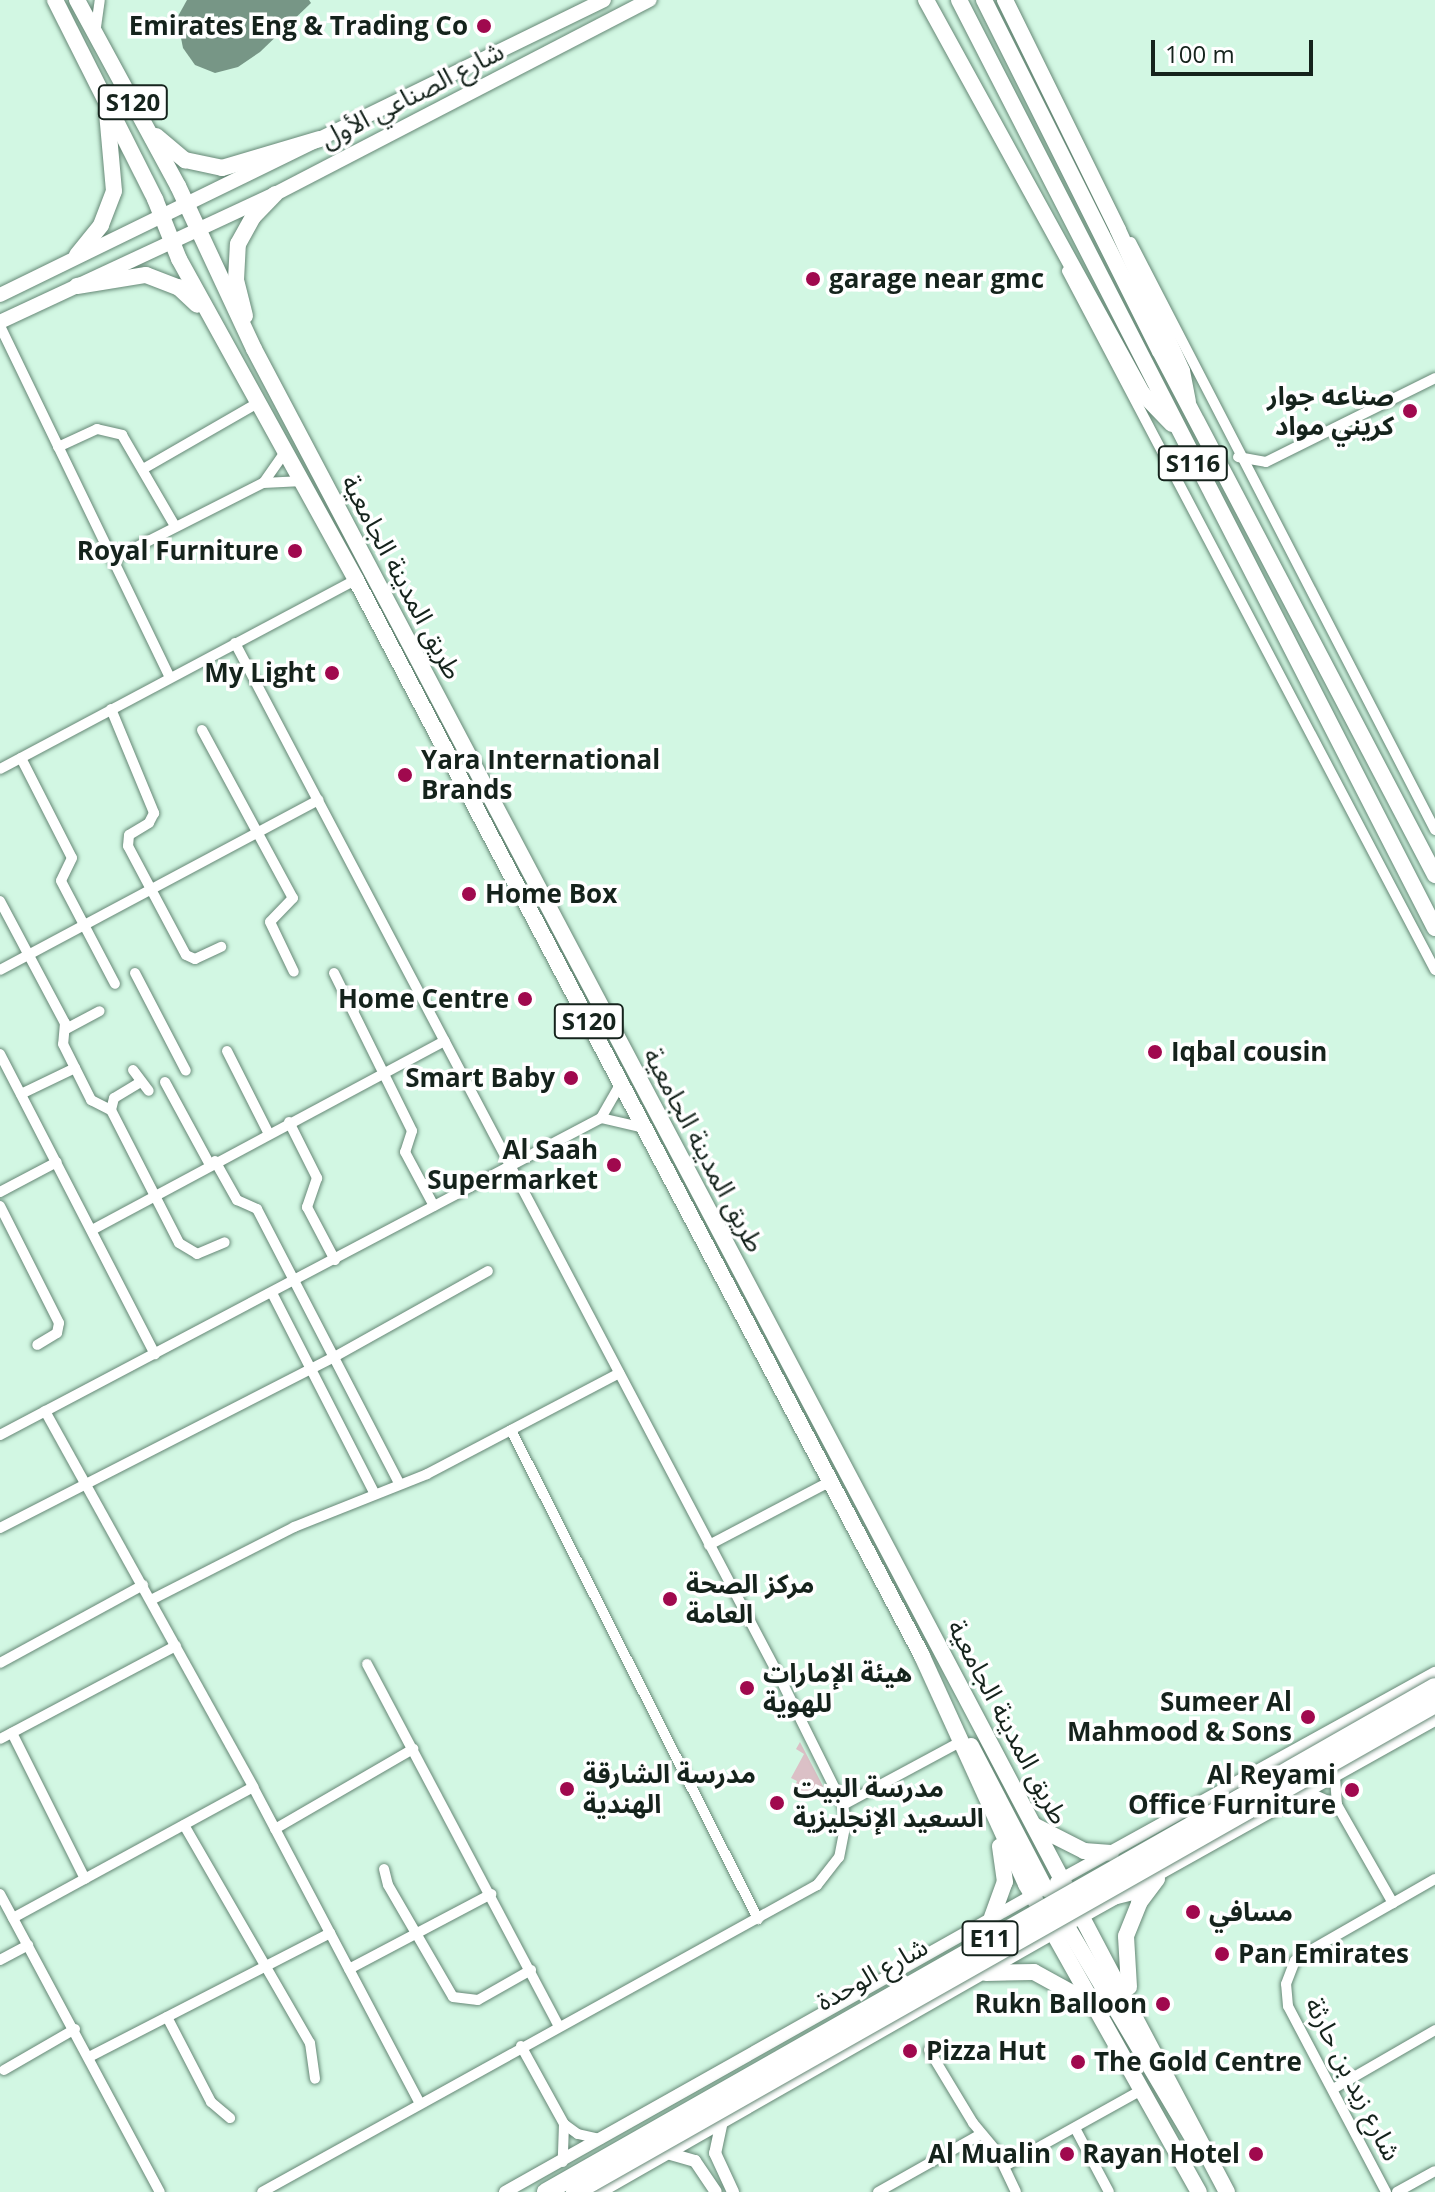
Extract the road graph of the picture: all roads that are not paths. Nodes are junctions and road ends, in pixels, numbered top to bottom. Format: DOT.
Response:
graph roads {
  1 [pos="55,0"];
  2 [pos="77,0"];
  3 [pos="100,0"];
  4 [pos="604,0"];
  5 [pos="650,0"];
  6 [pos="926,0"];
  7 [pos="959,0"];
  8 [pos="984,0"];
  9 [pos="1005,0"];
  10 [pos="96,37"];
  11 [pos="106,103"];
  12 [pos="143,122"];
  13 [pos="320,139"];
  14 [pos="275,194"];
  15 [pos="186,205"];
  16 [pos="161,215"];
  17 [pos="196,230"];
  18 [pos="1118,230"];
  19 [pos="1055,239"];
  20 [pos="172,240"];
  21 [pos="77,255"];
  22 [pos="77,286"];
  23 [pos="0,295"];
  24 [pos="0,324"];
  25 [pos="215,328"];
  26 [pos="254,349"];
  27 [pos="1435,378"];
  28 [pos="258,403"];
  29 [pos="1188,404"];
  30 [pos="1172,424"];
  31 [pos="58,447"];
  32 [pos="286,450"];
  33 [pos="1238,457"];
  34 [pos="1266,462"];
  35 [pos="143,469"];
  36 [pos="303,481"];
  37 [pos="263,483"];
  38 [pos="1255,489"];
  39 [pos="175,526"];
  40 [pos="113,559"];
  41 [pos="356,580"];
  42 [pos="235,643"];
  43 [pos="170,677"];
  44 [pos="111,709"];
  45 [pos="202,730"];
  46 [pos="21,758"];
  47 [pos="0,769"];
  48 [pos="318,800"];
  49 [pos="1435,830"];
  50 [pos="258,832"];
  51 [pos="1435,875"];
  52 [pos="150,890"];
  53 [pos="0,901"];
  54 [pos="84,925"];
  55 [pos="1434,928"];
  56 [pos="221,947"];
  57 [pos="28,955"];
  58 [pos="0,970"];
  59 [pos="1435,970"];
  60 [pos="294,972"];
  61 [pos="135,973"];
  62 [pos="334,973"];
  63 [pos="115,984"];
  64 [pos="100,1011"];
  65 [pos="66,1029"];
  66 [pos="445,1041"];
  67 [pos="227,1051"];
  68 [pos="0,1054"];
  69 [pos="75,1068"];
  70 [pos="133,1070"];
  71 [pos="186,1071"];
  72 [pos="384,1074"];
  73 [pos="165,1082"];
  74 [pos="139,1083"];
  75 [pos="621,1083"];
  76 [pos="149,1091"];
  77 [pos="21,1094"];
  78 [pos="111,1110"];
  79 [pos="601,1118"];
  80 [pos="289,1122"];
  81 [pos="644,1128"];
  82 [pos="268,1132"];
  83 [pos="57,1162"];
  84 [pos="212,1163"];
  85 [pos="511,1165"];
  86 [pos="0,1192"];
  87 [pos="154,1195"];
  88 [pos="0,1206"];
  89 [pos="434,1206"];
  90 [pos="92,1230"];
  91 [pos="225,1242"];
  92 [pos="335,1260"];
  93 [pos="488,1271"];
  94 [pos="297,1280"];
  95 [pos="272,1293"];
  96 [pos="37,1345"];
  97 [pos="155,1354"];
  98 [pos="336,1356"];
  99 [pos="311,1369"];
  100 [pos="619,1373"];
  101 [pos="45,1411"];
  102 [pos="511,1430"];
  103 [pos="0,1435"];
  104 [pos="829,1482"];
  105 [pos="399,1483"];
  106 [pos="86,1484"];
  107 [pos="374,1492"];
  108 [pos="0,1528"];
  109 [pos="709,1545"];
  110 [pos="143,1585"];
  111 [pos="151,1600"];
  112 [pos="176,1646"];
  113 [pos="0,1663"];
  114 [pos="367,1664"];
  115 [pos="1435,1673"];
  116 [pos="1435,1687"];
  117 [pos="1435,1704"];
  118 [pos="948,1716"];
  119 [pos="1435,1720"];
  120 [pos="12,1733"];
  121 [pos="0,1739"];
  122 [pos="960,1742"];
  123 [pos="413,1749"];
  124 [pos="1335,1777"];
  125 [pos="253,1787"];
  126 [pos="1308,1792"];
  127 [pos="843,1805"];
  128 [pos="1337,1805"];
  129 [pos="989,1810"];
  130 [pos="184,1825"];
  131 [pos="1034,1825"];
  132 [pos="275,1829"];
  133 [pos="1111,1853"];
  134 [pos="384,1869"];
  135 [pos="1064,1878"];
  136 [pos="85,1879"];
  137 [pos="1157,1879"];
  138 [pos="1435,1879"];
  139 [pos="1039,1892"];
  140 [pos="1130,1893"];
  141 [pos="0,1894"];
  142 [pos="491,1894"];
  143 [pos="1393,1903"];
  144 [pos="1082,1909"];
  145 [pos="992,1917"];
  146 [pos="13,1918"];
  147 [pos="758,1919"];
  148 [pos="1069,1925"];
  149 [pos="330,1933"];
  150 [pos="415,1934"];
  151 [pos="1053,1934"];
  152 [pos="28,1945"];
  153 [pos="0,1960"];
  154 [pos="267,1966"];
  155 [pos="349,1969"];
  156 [pos="531,1970"];
  157 [pos="986,1973"];
  158 [pos="1131,2001"];
  159 [pos="1092,2006"];
  160 [pos="167,2017"];
  161 [pos="559,2026"];
  162 [pos="75,2029"];
  163 [pos="1435,2030"];
  164 [pos="521,2046"];
  165 [pos="929,2050"];
  166 [pos="91,2056"];
  167 [pos="4,2070"];
  168 [pos="315,2079"];
  169 [pos="1333,2089"];
  170 [pos="1140,2091"];
  171 [pos="420,2104"];
  172 [pos="230,2118"];
  173 [pos="722,2121"];
  174 [pos="564,2124"];
  175 [pos="1075,2128"];
  176 [pos="981,2134"];
  177 [pos="602,2139"];
  178 [pos="667,2153"];
  179 [pos="1210,2157"];
  180 [pos="563,2162"];
  181 [pos="1005,2166"];
  182 [pos="1435,2171"];
  183 [pos="882,2191"];
  184 [pos="160,2192"];
  185 [pos="262,2192"];
  186 [pos="505,2192"];
  187 [pos="546,2192"];
  188 [pos="575,2192"];
  189 [pos="600,2192"];
  190 [pos="716,2192"];
  191 [pos="733,2192"];
  192 [pos="1016,2192"];
  193 [pos="1109,2192"];
  194 [pos="1199,2192"];
  195 [pos="1227,2192"];
  196 [pos="1386,2192"];
  197 [pos="1397,2192"];
  1 -- 11 [label="main road, طريق المدينة الجامعية / S120"];
  2 -- 10 [label="main road, طريق المدينة الجامعية / S120"];
  3 -- 10 [label="street"];
  4 -- 13 [label="main road, شارع الصناعي الأول"];
  5 -- 14 [label="main road, شارع الصناعي الأول"];
  6 -- 19 [label="main road"];
  7 -- 30 [label="main road, S116"];
  8 -- 29 [label="main road, S116"];
  9 -- 18 [label="main road"];
  10 -- 12 [label="main road, طريق المدينة الجامعية / S120"];
  11 -- 16 [label="main road, طريق المدينة الجامعية / S120"];
  11 -- 21 [label="main road"];
  12 -- 13 [label="main road"];
  12 -- 15 [label="main road, طريق المدينة الجامعية / S120"];
  13 -- 15 [label="main road, شارع الصناعي الأول"];
  14 -- 17 [label="main road, شارع الصناعي الأول"];
  14 -- 26 [label="main road"];
  15 -- 16 [label="main road, شارع الصناعي الأول"];
  15 -- 17 [label="main road, طريق المدينة الجامعية / S120"];
  16 -- 20 [label="main road, طريق المدينة الجامعية / S120"];
  16 -- 21 [label="main road, شارع الصناعي الأول"];
  17 -- 20 [label="main road, شارع الصناعي الأول"];
  17 -- 26 [label="main road, طريق المدينة الجامعية / S120"];
  18 -- 29 [label="main road"];
  18 -- 33 [label="street"];
  19 -- 30 [label="main road"];
  19 -- 59 [label="street"];
  20 -- 22 [label="main road, شارع الصناعي الأول"];
  20 -- 25 [label="main road, طريق المدينة الجامعية / S120"];
  21 -- 23 [label="main road, شارع الصناعي الأول"];
  22 -- 24 [label="main road, شارع الصناعي الأول"];
  22 -- 25 [label="main road"];
  24 -- 31 [label="street"];
  25 -- 28 [label="main road, طريق المدينة الجامعية / S120"];
  26 -- 131 [label="main road, طريق المدينة الجامعية / S120"];
  27 -- 34 [label="street"];
  28 -- 32 [label="main road, طريق المدينة الجامعية / S120"];
  28 -- 35 [label="street"];
  29 -- 51 [label="main road, S116"];
  30 -- 55 [label="main road, S116"];
  31 -- 35 [label="street"];
  31 -- 40 [label="street"];
  32 -- 36 [label="main road, طريق المدينة الجامعية / S120"];
  32 -- 37 [label="street"];
  33 -- 34 [label="street"];
  33 -- 38 [label="street"];
  34 -- 38 [label="street"];
  35 -- 39 [label="street"];
  36 -- 37 [label="street"];
  36 -- 41 [label="main road, طريق المدينة الجامعية / S120"];
  37 -- 39 [label="street"];
  38 -- 49 [label="street"];
  39 -- 40 [label="street"];
  40 -- 43 [label="street"];
  41 -- 42 [label="street"];
  41 -- 75 [label="main road, طريق المدينة الجامعية / S120"];
  42 -- 43 [label="street"];
  42 -- 48 [label="street"];
  43 -- 44 [label="street"];
  44 -- 46 [label="street"];
  44 -- 52 [label="street"];
  45 -- 50 [label="street"];
  46 -- 47 [label="street"];
  46 -- 54 [label="street"];
  48 -- 50 [label="street"];
  48 -- 66 [label="street"];
  50 -- 52 [label="street"];
  50 -- 60 [label="street"];
  52 -- 54 [label="street"];
  52 -- 56 [label="street"];
  53 -- 57 [label="street"];
  54 -- 57 [label="street"];
  54 -- 63 [label="street"];
  57 -- 58 [label="street"];
  57 -- 65 [label="street"];
  61 -- 71 [label="street"];
  62 -- 72 [label="street"];
  64 -- 65 [label="street"];
  65 -- 69 [label="street"];
  66 -- 72 [label="street"];
  66 -- 85 [label="street"];
  67 -- 82 [label="street"];
  68 -- 77 [label="street"];
  69 -- 77 [label="street"];
  69 -- 78 [label="street"];
  70 -- 74 [label="street"];
  72 -- 80 [label="street"];
  72 -- 89 [label="street"];
  73 -- 84 [label="street"];
  74 -- 76 [label="street"];
  74 -- 78 [label="street"];
  75 -- 79 [label="street"];
  75 -- 81 [label="main road, طريق المدينة الجامعية / S120"];
  77 -- 83 [label="street"];
  78 -- 87 [label="street"];
  79 -- 81 [label="street"];
  79 -- 85 [label="street"];
  80 -- 82 [label="street"];
  80 -- 92 [label="street"];
  81 -- 104 [label="main road, طريق المدينة الجامعية / S120"];
  82 -- 84 [label="street"];
  83 -- 86 [label="street"];
  83 -- 90 [label="street"];
  84 -- 87 [label="street"];
  84 -- 94 [label="street"];
  85 -- 89 [label="street"];
  85 -- 100 [label="street"];
  87 -- 90 [label="street"];
  87 -- 91 [label="street"];
  88 -- 96 [label="street"];
  89 -- 92 [label="street"];
  90 -- 97 [label="street"];
  92 -- 94 [label="street"];
  93 -- 98 [label="street"];
  94 -- 95 [label="street"];
  94 -- 98 [label="street"];
  95 -- 97 [label="street"];
  95 -- 99 [label="street"];
  97 -- 101 [label="street"];
  98 -- 99 [label="street"];
  98 -- 105 [label="street"];
  99 -- 106 [label="street"];
  99 -- 107 [label="street"];
  100 -- 102 [label="street"];
  100 -- 109 [label="street"];
  101 -- 103 [label="street"];
  101 -- 106 [label="street"];
  102 -- 105 [label="street"];
  102 -- 147 [label="street"];
  104 -- 109 [label="street"];
  104 -- 118 [label="main road, طريق المدينة الجامعية / S120"];
  105 -- 107 [label="street"];
  106 -- 108 [label="street"];
  106 -- 110 [label="street"];
  107 -- 111 [label="street"];
  109 -- 127 [label="street"];
  110 -- 111 [label="street"];
  110 -- 113 [label="street"];
  111 -- 112 [label="street"];
  112 -- 120 [label="street"];
  112 -- 125 [label="street"];
  114 -- 123 [label="street"];
  115 -- 133 [label="street"];
  116 -- 187 [label="highway, شارع الوحدة / E11, bridge"];
  117 -- 188 [label="highway, شارع الوحدة / E11, bridge"];
  118 -- 122 [label="main road, طريق المدينة الجامعية / S120"];
  118 -- 139 [label="main road"];
  119 -- 124 [label="street"];
  120 -- 121 [label="street"];
  120 -- 136 [label="street"];
  122 -- 127 [label="street"];
  122 -- 129 [label="main road, طريق المدينة الجامعية / S120"];
  123 -- 132 [label="street"];
  123 -- 142 [label="street"];
  124 -- 126 [label="street"];
  124 -- 128 [label="street"];
  125 -- 130 [label="street"];
  125 -- 132 [label="street"];
  126 -- 128 [label="street"];
  126 -- 137 [label="street"];
  127 -- 147 [label="street"];
  128 -- 143 [label="street"];
  129 -- 139 [label="main road, طريق المدينة الجامعية / S120"];
  129 -- 145 [label="main road"];
  130 -- 136 [label="street"];
  130 -- 154 [label="street"];
  131 -- 133 [label="main road"];
  131 -- 135 [label="main road, طريق المدينة الجامعية / S120"];
  132 -- 149 [label="street"];
  133 -- 135 [label="street"];
  134 -- 150 [label="street"];
  135 -- 139 [label="street"];
  135 -- 144 [label="main road, طريق المدينة الجامعية / S120"];
  136 -- 146 [label="street"];
  137 -- 140 [label="street"];
  137 -- 158 [label="main road"];
  138 -- 143 [label="street"];
  139 -- 144 [label="main road"];
  139 -- 145 [label="street"];
  139 -- 148 [label="main road"];
  139 -- 151 [label="main road, طريق المدينة الجامعية / S120"];
  140 -- 144 [label="main road"];
  141 -- 146 [label="street"];
  142 -- 150 [label="street"];
  142 -- 156 [label="street"];
  143 -- 169 [label="street, شارع زيد بن حارثة"];
  144 -- 148 [label="street"];
  144 -- 158 [label="main road, طريق المدينة الجامعية / S120"];
  145 -- 177 [label="street"];
  146 -- 152 [label="street"];
  147 -- 161 [label="street"];
  148 -- 151 [label="street"];
  148 -- 179 [label="main road"];
  149 -- 154 [label="street"];
  149 -- 155 [label="street"];
  150 -- 155 [label="street"];
  150 -- 156 [label="street"];
  151 -- 157 [label="street"];
  151 -- 159 [label="main road, طريق المدينة الجامعية / S120"];
  152 -- 153 [label="street"];
  152 -- 162 [label="street"];
  154 -- 160 [label="street"];
  154 -- 168 [label="street"];
  155 -- 171 [label="street"];
  156 -- 161 [label="street"];
  157 -- 159 [label="main road"];
  157 -- 173 [label="street"];
  158 -- 179 [label="main road, طريق المدينة الجامعية / S120"];
  159 -- 170 [label="main road, طريق المدينة الجامعية / S120"];
  160 -- 166 [label="street"];
  160 -- 172 [label="street"];
  161 -- 164 [label="street"];
  162 -- 166 [label="street"];
  162 -- 167 [label="street"];
  163 -- 169 [label="street"];
  164 -- 171 [label="street"];
  164 -- 174 [label="street"];
  165 -- 176 [label="street"];
  166 -- 184 [label="street"];
  169 -- 196 [label="street, شارع زيد بن حارثة"];
  170 -- 175 [label="street"];
  170 -- 194 [label="main road, طريق المدينة الجامعية / S120"];
  171 -- 185 [label="street"];
  173 -- 178 [label="street"];
  173 -- 191 [label="street"];
  174 -- 177 [label="street"];
  174 -- 180 [label="street"];
  175 -- 181 [label="street"];
  175 -- 193 [label="street"];
  176 -- 181 [label="street"];
  176 -- 183 [label="street"];
  177 -- 180 [label="street"];
  178 -- 189 [label="street"];
  178 -- 190 [label="street"];
  179 -- 195 [label="main road, طريق المدينة الجامعية / S120"];
  180 -- 186 [label="street"];
  181 -- 192 [label="street"];
  182 -- 197 [label="street"];
}
